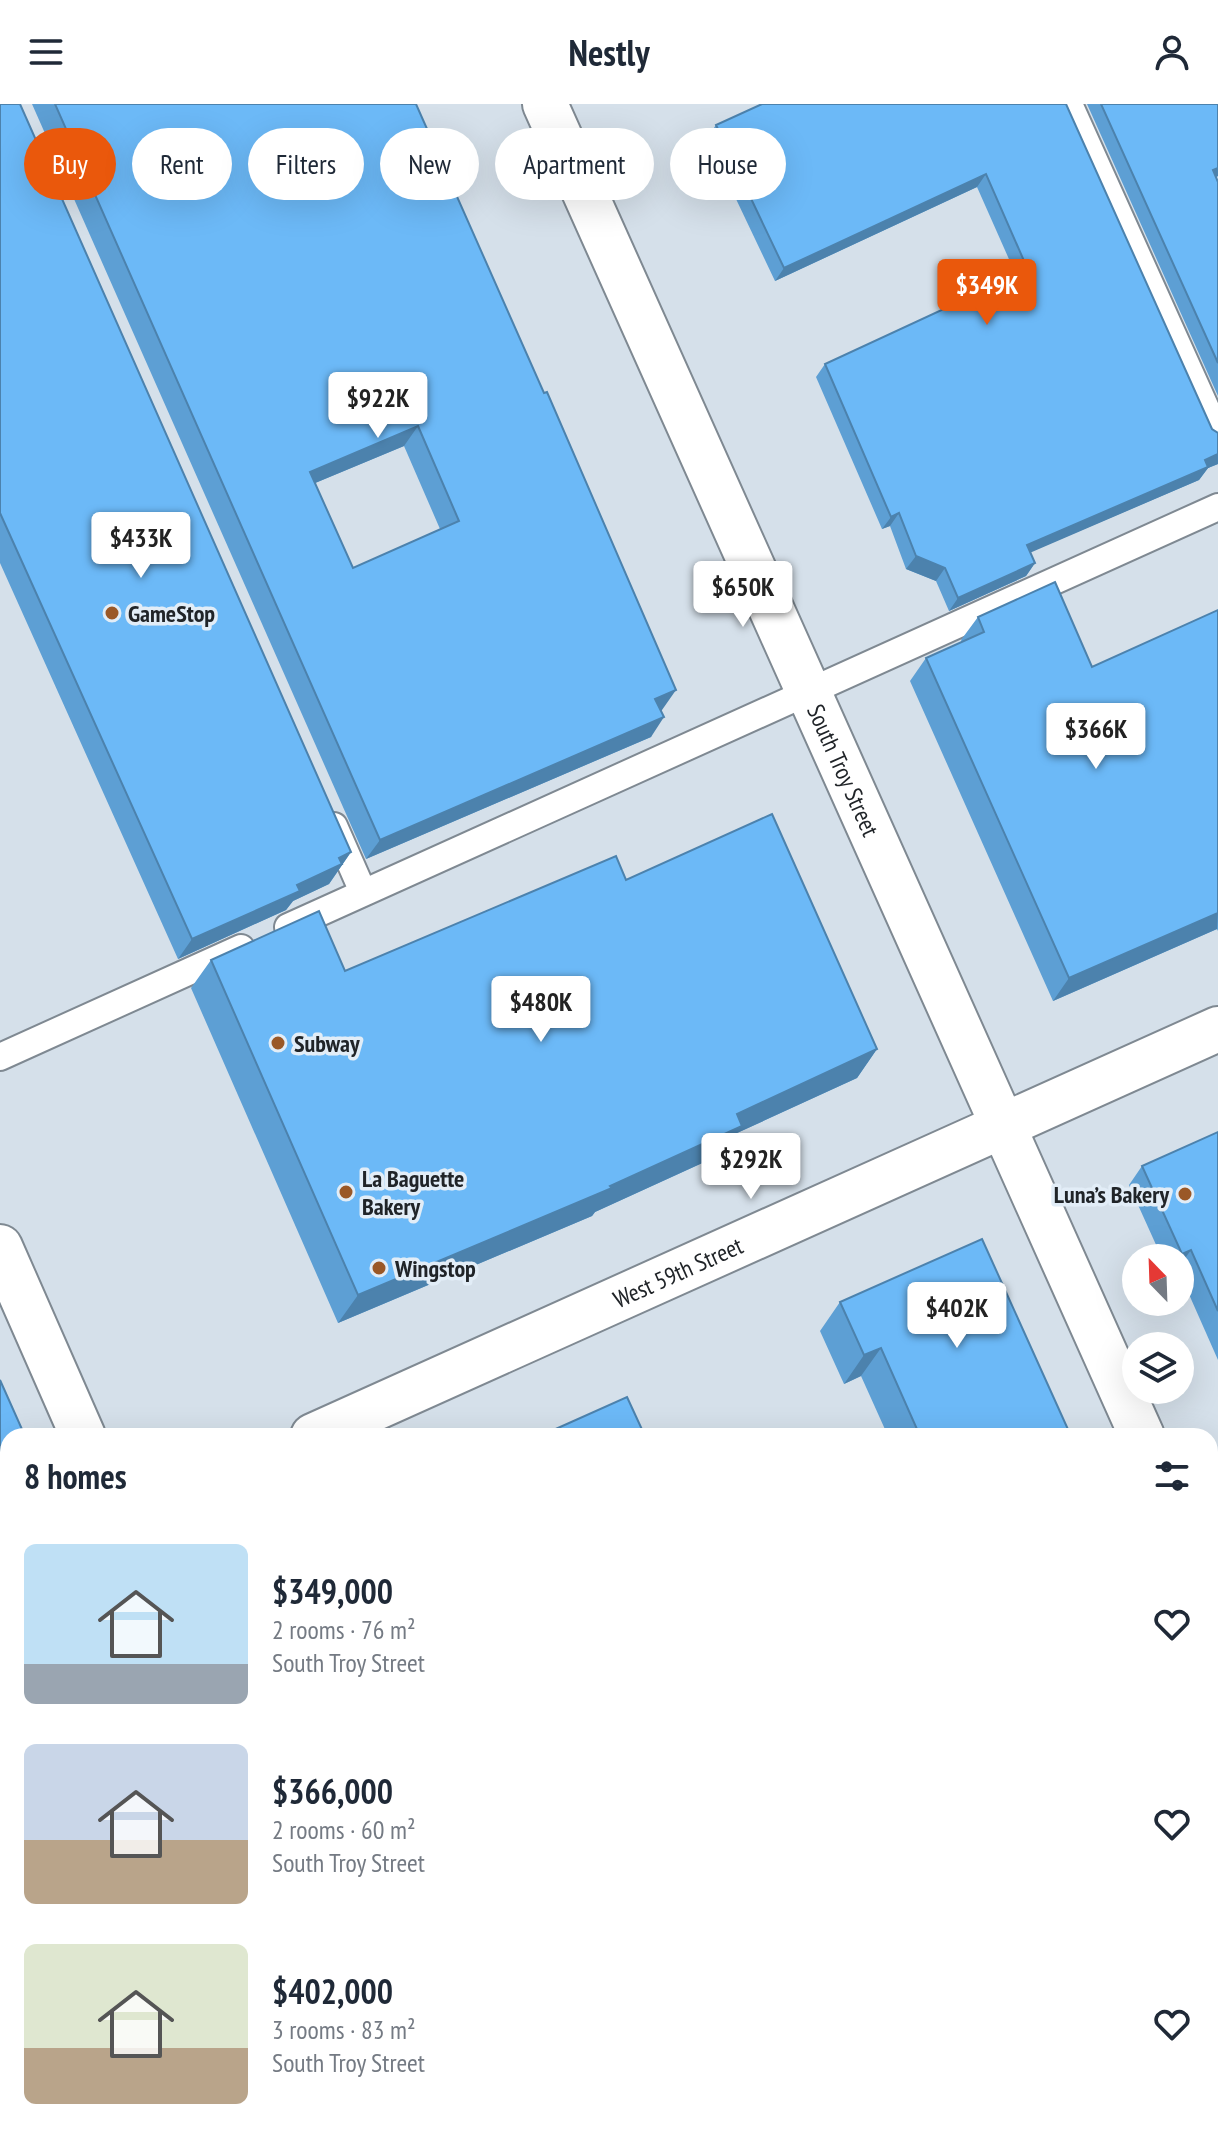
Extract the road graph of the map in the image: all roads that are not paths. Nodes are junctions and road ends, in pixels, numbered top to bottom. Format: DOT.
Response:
graph roads {
  1 [pos="545,104"];
  2 [pos="1069,104"];
  3 [pos="1218,435"];
  4 [pos="1218,507"];
  5 [pos="808,692"];
  6 [pos="324,805"];
  7 [pos="363,892"];
  8 [pos="1218,1029"];
  9 [pos="0,1057"];
  10 [pos="1003,1125"];
  11 [pos="0,1247"];
  12 [pos="79,1428"];
  13 [pos="331,1428"];
  14 [pos="1138,1428"];
  1 -- 5 [label="street, South Troy Street"];
  2 -- 3 [label="lane"];
  4 -- 5 [label="lane"];
  5 -- 7 [label="lane"];
  5 -- 10 [label="street, South Troy Street"];
  6 -- 7 [label="lane"];
  7 -- 9 [label="lane"];
  8 -- 10 [label="street, West 59th Street"];
  10 -- 13 [label="street, West 59th Street"];
  10 -- 14 [label="street, South Troy Street"];
  11 -- 12 [label="street"];
}
